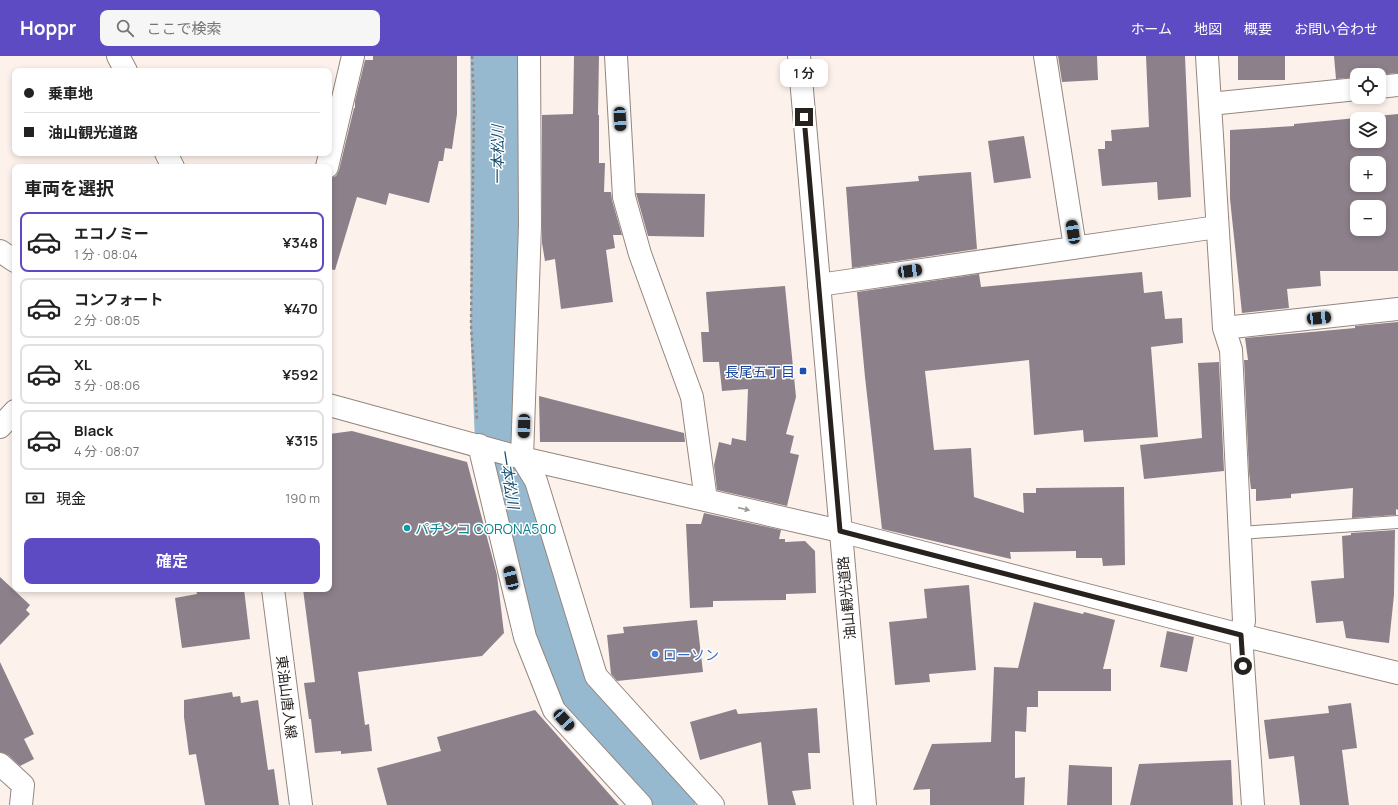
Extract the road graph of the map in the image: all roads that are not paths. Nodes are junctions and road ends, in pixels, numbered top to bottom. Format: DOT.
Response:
graph roads {
  1 [pos="118,56"];
  2 [pos="353,56"];
  3 [pos="529,56"];
  4 [pos="616,56"];
  5 [pos="799,56"];
  6 [pos="1045,56"];
  7 [pos="1207,56"];
  8 [pos="124,68"];
  9 [pos="1398,85"];
  10 [pos="1386,86"];
  11 [pos="1350,90"];
  12 [pos="1210,104"];
  13 [pos="332,146"];
  14 [pos="1218,227"];
  15 [pos="1075,247"];
  16 [pos="0,251"];
  17 [pos="12,259"];
  18 [pos="819,285"];
  19 [pos="1398,309"];
  20 [pos="1224,328"];
  21 [pos="332,407"];
  22 [pos="12,414"];
  23 [pos="0,426"];
  24 [pos="482,446"];
  25 [pos="522,458"];
  26 [pos="706,500"];
  27 [pos="1398,522"];
  28 [pos="840,531"];
  29 [pos="1240,533"];
  30 [pos="273,592"];
  31 [pos="1241,635"];
  32 [pos="1398,673"];
  33 [pos="0,764"];
  34 [pos="21,805"];
  35 [pos="301,805"];
  36 [pos="641,805"];
  37 [pos="713,805"];
  38 [pos="865,805"];
  39 [pos="1253,805"];
  1 -- 8 [label="street"];
  2 -- 13 [label="street"];
  3 -- 25 [label="street"];
  4 -- 26 [label="street"];
  5 -- 18 [label="street, 油山観光道路"];
  6 -- 15 [label="street"];
  7 -- 12 [label="street"];
  9 -- 10 [label="street"];
  11 -- 12 [label="street"];
  12 -- 14 [label="street"];
  14 -- 15 [label="street"];
  14 -- 20 [label="street"];
  15 -- 18 [label="street"];
  16 -- 17 [label="street"];
  18 -- 28 [label="street, 油山観光道路"];
  19 -- 20 [label="street"];
  20 -- 29 [label="street"];
  21 -- 24 [label="street"];
  22 -- 23 [label="street"];
  24 -- 25 [label="street"];
  24 -- 36 [label="street"];
  25 -- 26 [label="street"];
  25 -- 37 [label="street"];
  26 -- 28 [label="street, one-way"];
  27 -- 29 [label="lane"];
  28 -- 31 [label="street"];
  28 -- 38 [label="street, 油山観光道路"];
  29 -- 31 [label="street"];
  30 -- 35 [label="street, 東油山唐人線"];
  31 -- 32 [label="street"];
  31 -- 39 [label="street"];
  33 -- 34 [label="street"];
}
